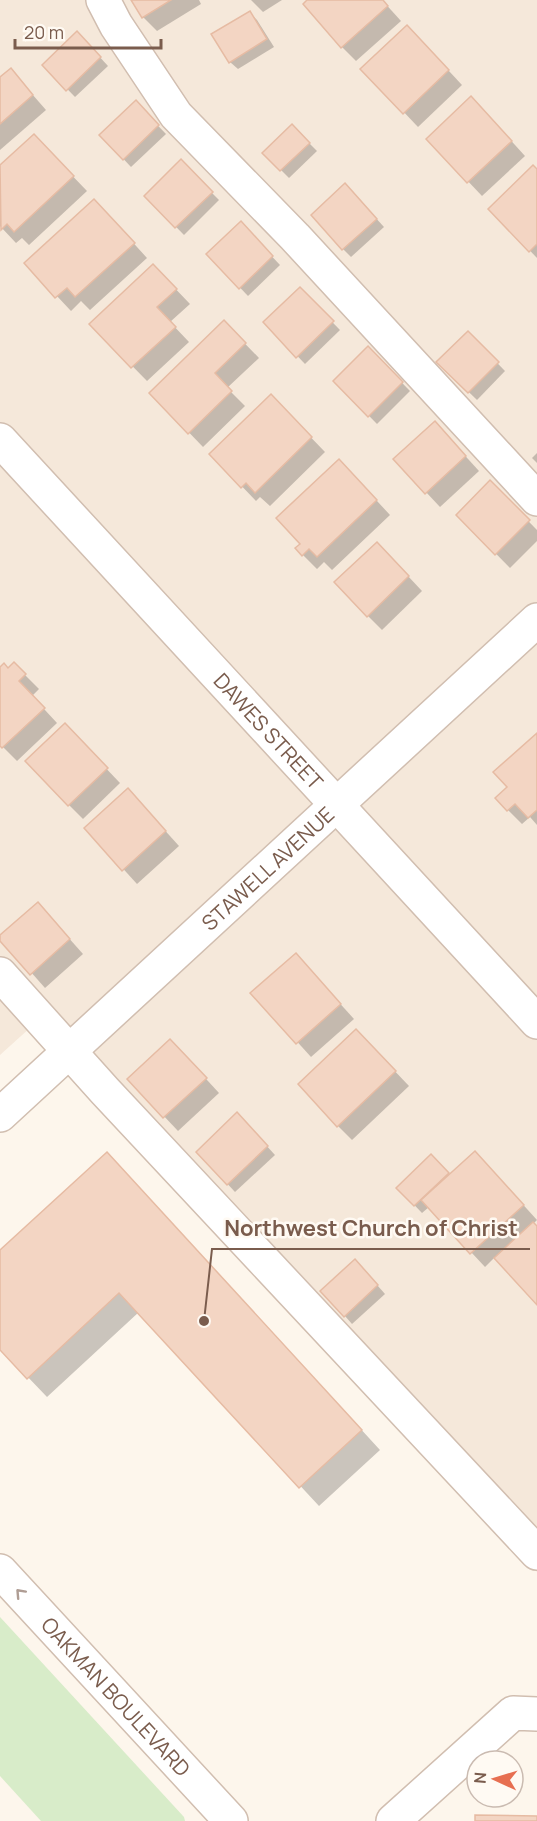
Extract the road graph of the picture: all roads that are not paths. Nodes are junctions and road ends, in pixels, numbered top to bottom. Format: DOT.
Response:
graph roads {
  1 [pos="103,0"];
  2 [pos="0,440"];
  3 [pos="537,499"];
  4 [pos="537,620"];
  5 [pos="336,805"];
  6 [pos="0,974"];
  7 [pos="537,1022"];
  8 [pos="69,1052"];
  9 [pos="0,1115"];
  10 [pos="537,1553"];
  11 [pos="0,1571"];
  12 [pos="537,1714"];
  13 [pos="231,1821"];
  14 [pos="393,1821"];
  1 -- 3 [label="street"];
  2 -- 5 [label="street, DAWES STREET"];
  4 -- 5 [label="street, STAWELL AVENUE"];
  5 -- 7 [label="street, DAWES STREET"];
  5 -- 8 [label="street, STAWELL AVENUE"];
  6 -- 8 [label="street"];
  8 -- 9 [label="street, STAWELL AVENUE"];
  8 -- 10 [label="street"];
  13 -- 11 [label="street, OAKMAN BOULEVARD, one-way"];
  12 -- 14 [label="street"];
}
